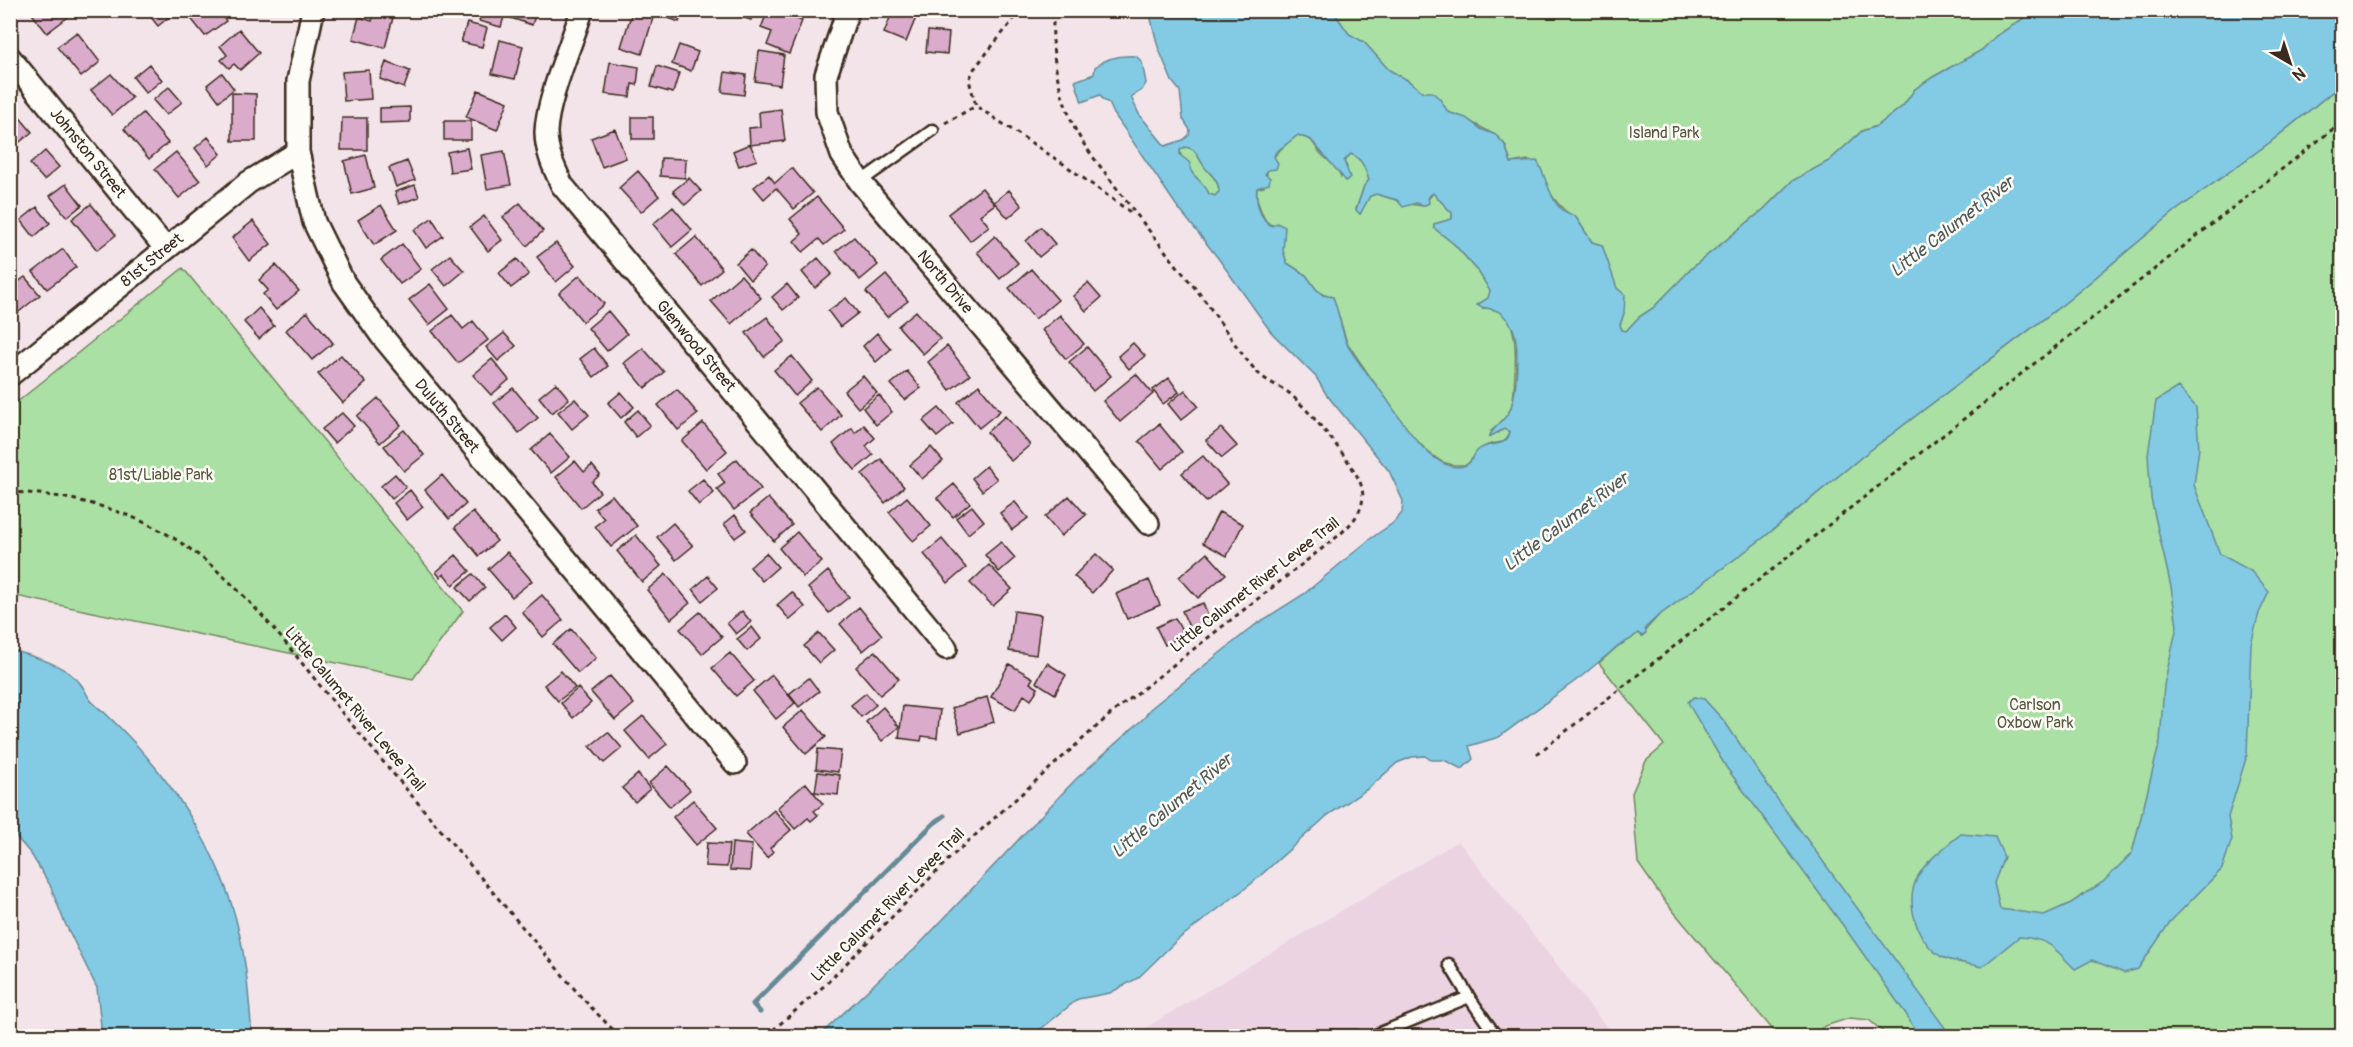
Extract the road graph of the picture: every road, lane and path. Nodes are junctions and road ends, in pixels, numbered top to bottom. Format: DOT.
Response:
graph roads {
  1 [pos="313,10"];
  2 [pos="582,10"];
  3 [pos="848,10"];
  4 [pos="1021,10"];
  5 [pos="1054,10"];
  6 [pos="12,62"];
  7 [pos="976,105"];
  8 [pos="2343,122"];
  9 [pos="933,130"];
  10 [pos="298,152"];
  11 [pos="860,182"];
  12 [pos="1137,217"];
  13 [pos="166,249"];
  14 [pos="10,375"];
  15 [pos="10,492"];
  16 [pos="1148,523"];
  17 [pos="946,648"];
  18 [pos="1537,754"];
  19 [pos="735,763"];
  20 [pos="1449,964"];
  21 [pos="1469,997"];
  22 [pos="619,1036"];
  23 [pos="766,1036"];
  24 [pos="1331,1036"];
  25 [pos="1357,1036"];
  26 [pos="1373,1036"];
  27 [pos="1496,1036"];
  1 -- 10 [label="street, Duluth Street"];
  2 -- 17 [label="street, Glenwood Street"];
  3 -- 11 [label="street, North Drive"];
  4 -- 7 [label="path"];
  5 -- 12 [label="path, Little Calumet River Levee Trail"];
  6 -- 13 [label="street, Johnston Street"];
  7 -- 9 [label="path"];
  7 -- 12 [label="path"];
  8 -- 18 [label="path"];
  9 -- 11 [label="lane"];
  10 -- 13 [label="street, 81st Street"];
  10 -- 19 [label="street, Duluth Street"];
  11 -- 16 [label="street, North Drive"];
  12 -- 23 [label="path, Little Calumet River Levee Trail"];
  13 -- 14 [label="street, 81st Street"];
  15 -- 22 [label="path, Little Calumet River Levee Trail"];
  20 -- 21 [label="lane"];
  21 -- 26 [label="lane"];
  21 -- 27 [label="lane"];
  24 -- 25 [label="lane"];
}
